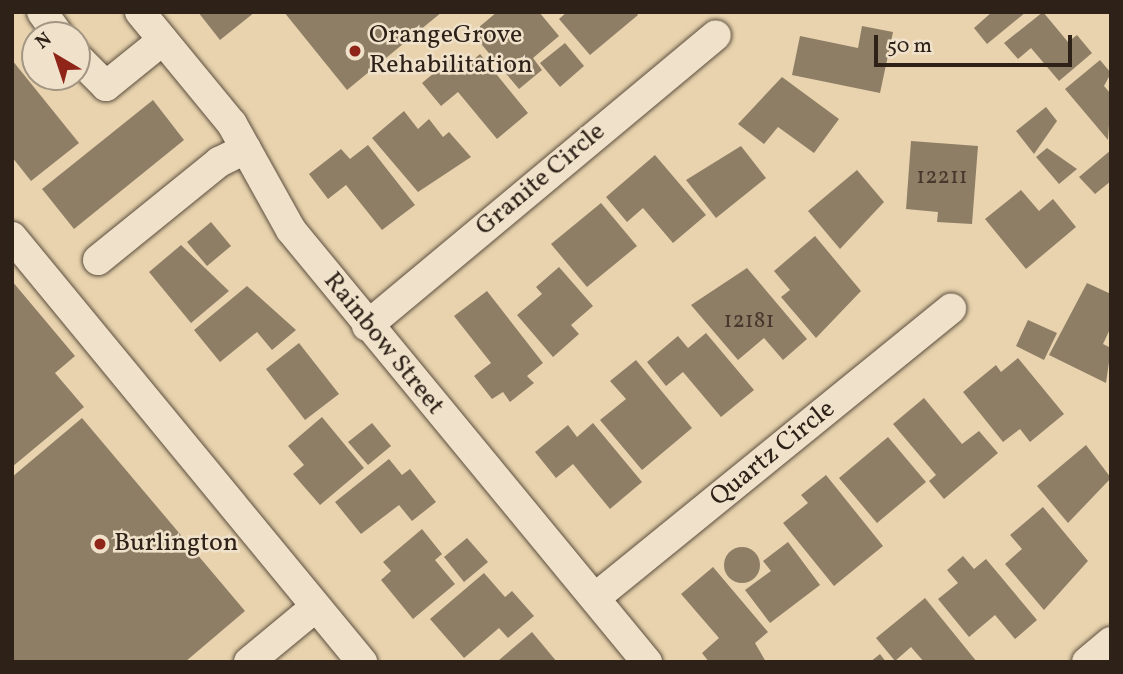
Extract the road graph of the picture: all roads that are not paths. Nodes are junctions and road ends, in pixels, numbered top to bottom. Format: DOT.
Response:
graph roads {
  1 [pos="140,12"];
  2 [pos="716,35"];
  3 [pos="163,40"];
  4 [pos="91,71"];
  5 [pos="246,149"];
  6 [pos="12,237"];
  7 [pos="98,260"];
  8 [pos="951,309"];
  9 [pos="366,326"];
  10 [pos="595,598"];
  11 [pos="313,609"];
  12 [pos="1111,642"];
  13 [pos="249,662"];
  14 [pos="362,662"];
  15 [pos="646,662"];
  16 [pos="1087,662"];
  1 -- 3 [label="street, Rainbow Street"];
  2 -- 9 [label="street, Granite Circle"];
  3 -- 4 [label="street"];
  3 -- 5 [label="street, Rainbow Street"];
  5 -- 7 [label="street"];
  5 -- 9 [label="street, Rainbow Street"];
  6 -- 11 [label="street"];
  8 -- 10 [label="street, Quartz Circle"];
  9 -- 10 [label="street, Rainbow Street"];
  10 -- 15 [label="street, Rainbow Street"];
  11 -- 13 [label="street"];
  11 -- 14 [label="street"];
  12 -- 16 [label="street"];
}
